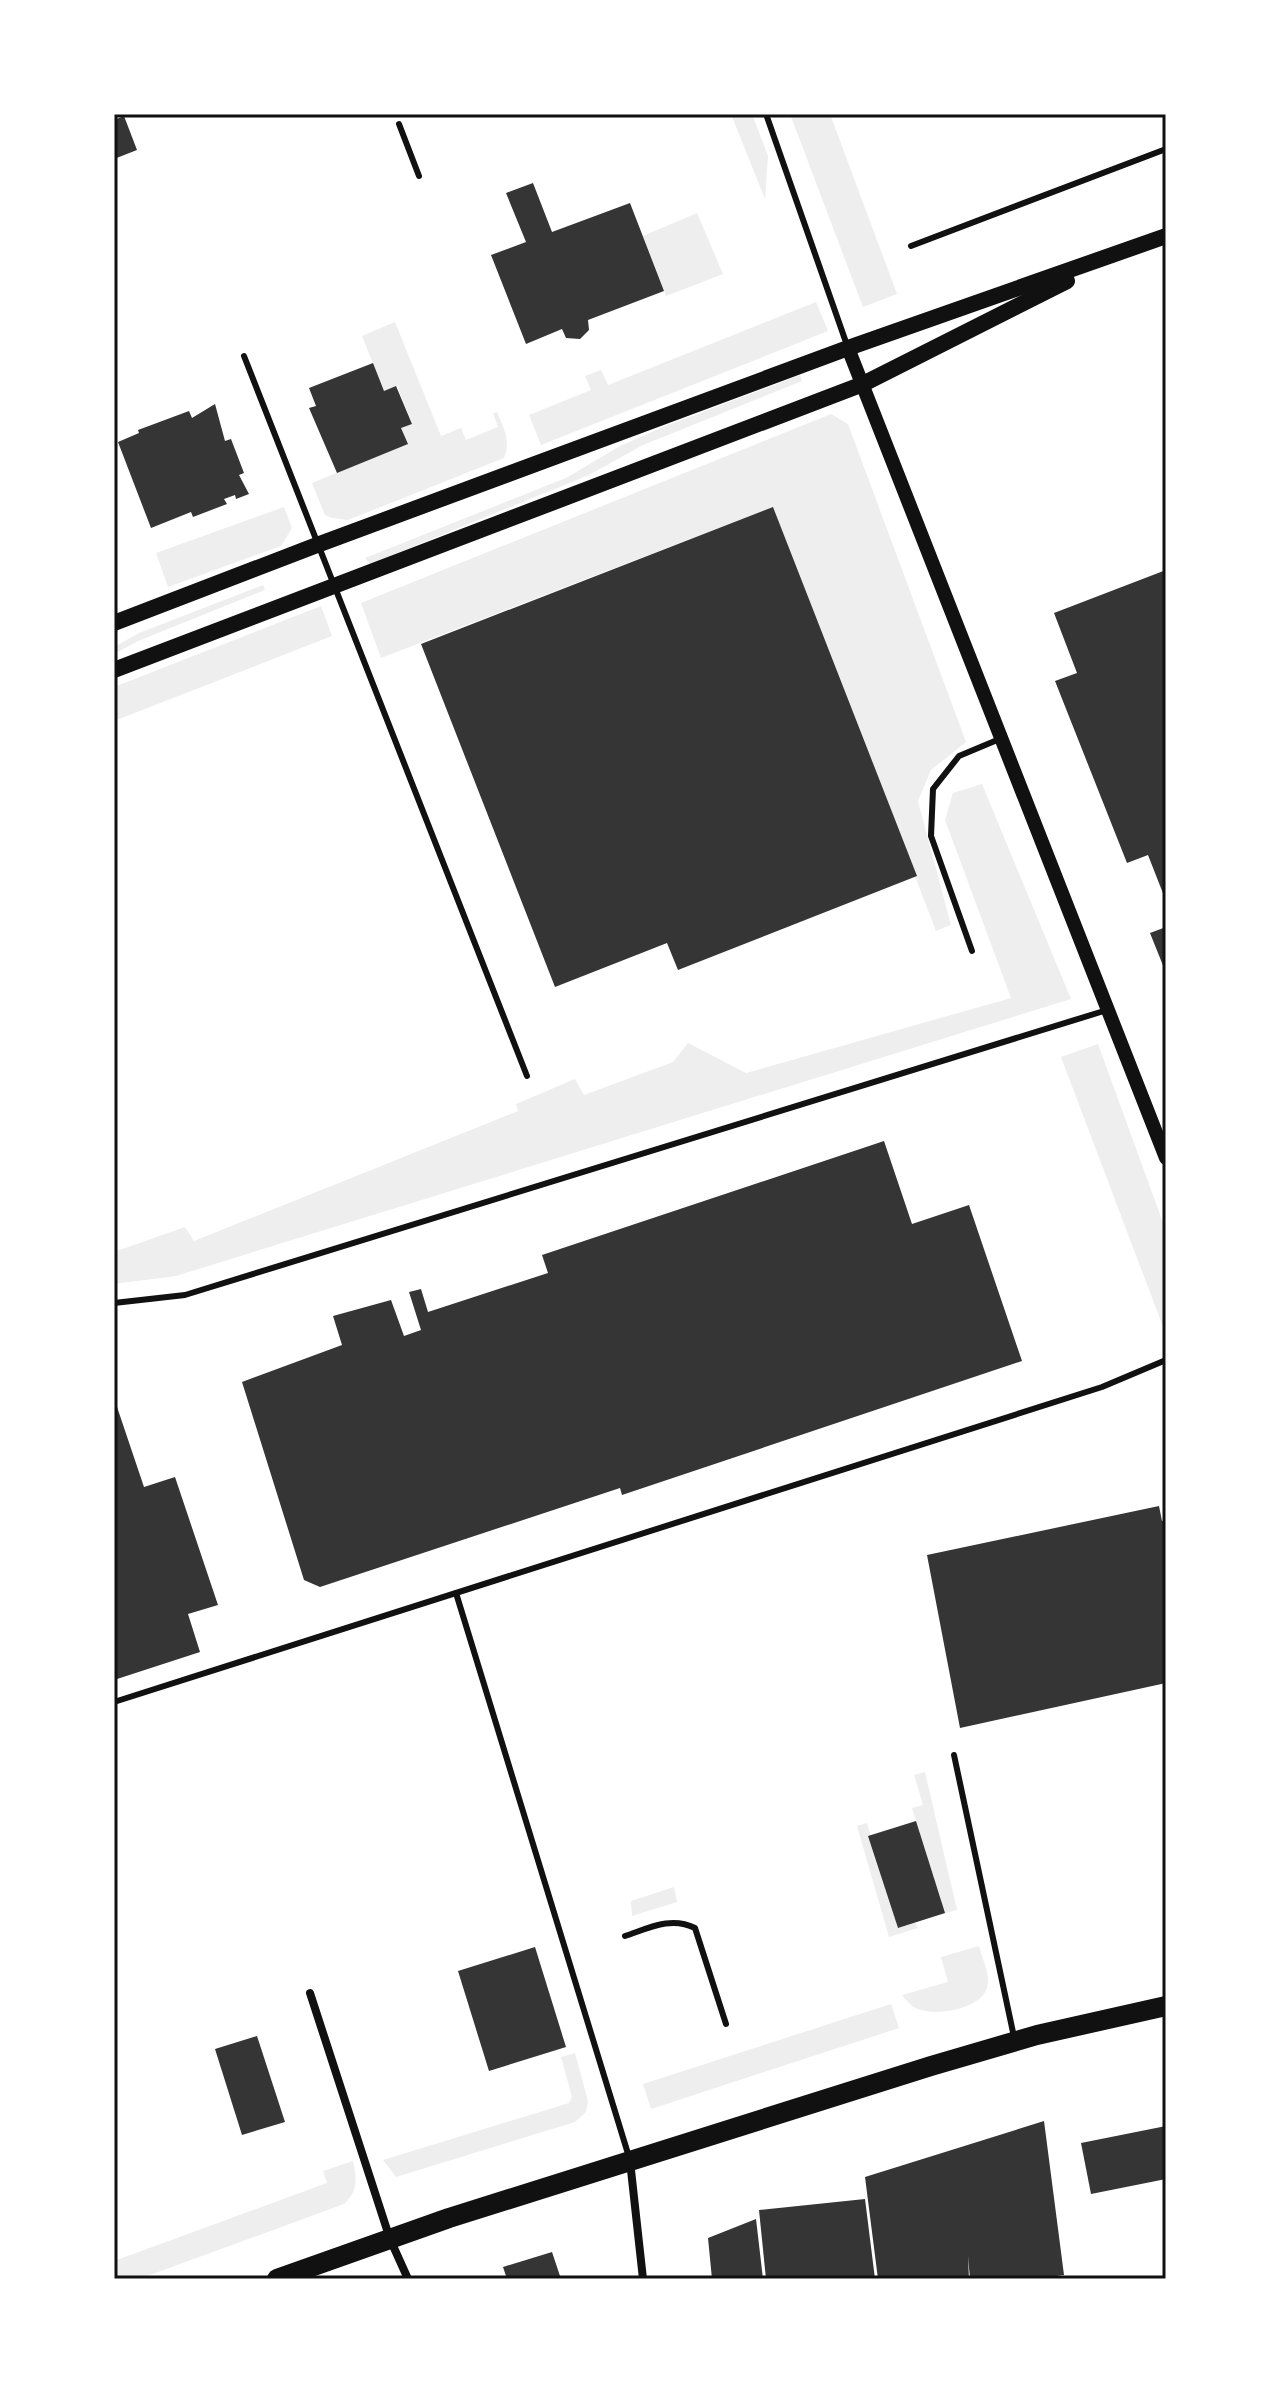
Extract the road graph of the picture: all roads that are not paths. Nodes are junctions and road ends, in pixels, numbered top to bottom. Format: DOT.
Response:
graph roads {
  1 [pos="766,114"];
  2 [pos="399,124"];
  3 [pos="1166,149"];
  4 [pos="419,176"];
  5 [pos="1166,236"];
  6 [pos="911,246"];
  7 [pos="1123,253"];
  8 [pos="848,348"];
  9 [pos="244,356"];
  10 [pos="863,384"];
  11 [pos="317,545"];
  12 [pos="334,585"];
  13 [pos="114,623"];
  14 [pos="114,670"];
  15 [pos="1002,738"];
  16 [pos="972,951"];
  17 [pos="1107,1010"];
  18 [pos="527,1076"];
  19 [pos="1166,1158"];
  20 [pos="114,1303"];
  21 [pos="1166,1360"];
  22 [pos="456,1593"];
  23 [pos="114,1702"];
  24 [pos="954,1755"];
  25 [pos="625,1936"];
  26 [pos="310,1993"];
  27 [pos="1166,2006"];
  28 [pos="726,2024"];
  29 [pos="1015,2041"];
  30 [pos="630,2160"];
  31 [pos="390,2239"];
  32 [pos="277,2279"];
  33 [pos="408,2279"];
  34 [pos="643,2279"];
  1 -- 8 [label="lane"];
  2 -- 4 [label="lane"];
  3 -- 6 [label="lane"];
  5 -- 7 [label="main road"];
  7 -- 8 [label="main road"];
  7 -- 10 [label="main road"];
  8 -- 10 [label="street"];
  8 -- 11 [label="main road"];
  9 -- 11 [label="lane"];
  10 -- 12 [label="main road"];
  10 -- 15 [label="street"];
  11 -- 12 [label="lane"];
  11 -- 13 [label="main road"];
  12 -- 14 [label="main road"];
  12 -- 18 [label="lane"];
  15 -- 16 [label="lane"];
  15 -- 17 [label="street"];
  17 -- 19 [label="street"];
  17 -- 20 [label="lane"];
  21 -- 22 [label="lane"];
  22 -- 23 [label="lane"];
  22 -- 30 [label="lane"];
  24 -- 29 [label="lane"];
  25 -- 28 [label="lane"];
  26 -- 31 [label="street"];
  27 -- 29 [label="main road"];
  29 -- 30 [label="main road"];
  30 -- 31 [label="main road"];
  30 -- 34 [label="street"];
  31 -- 32 [label="main road"];
  31 -- 33 [label="street"];
}
